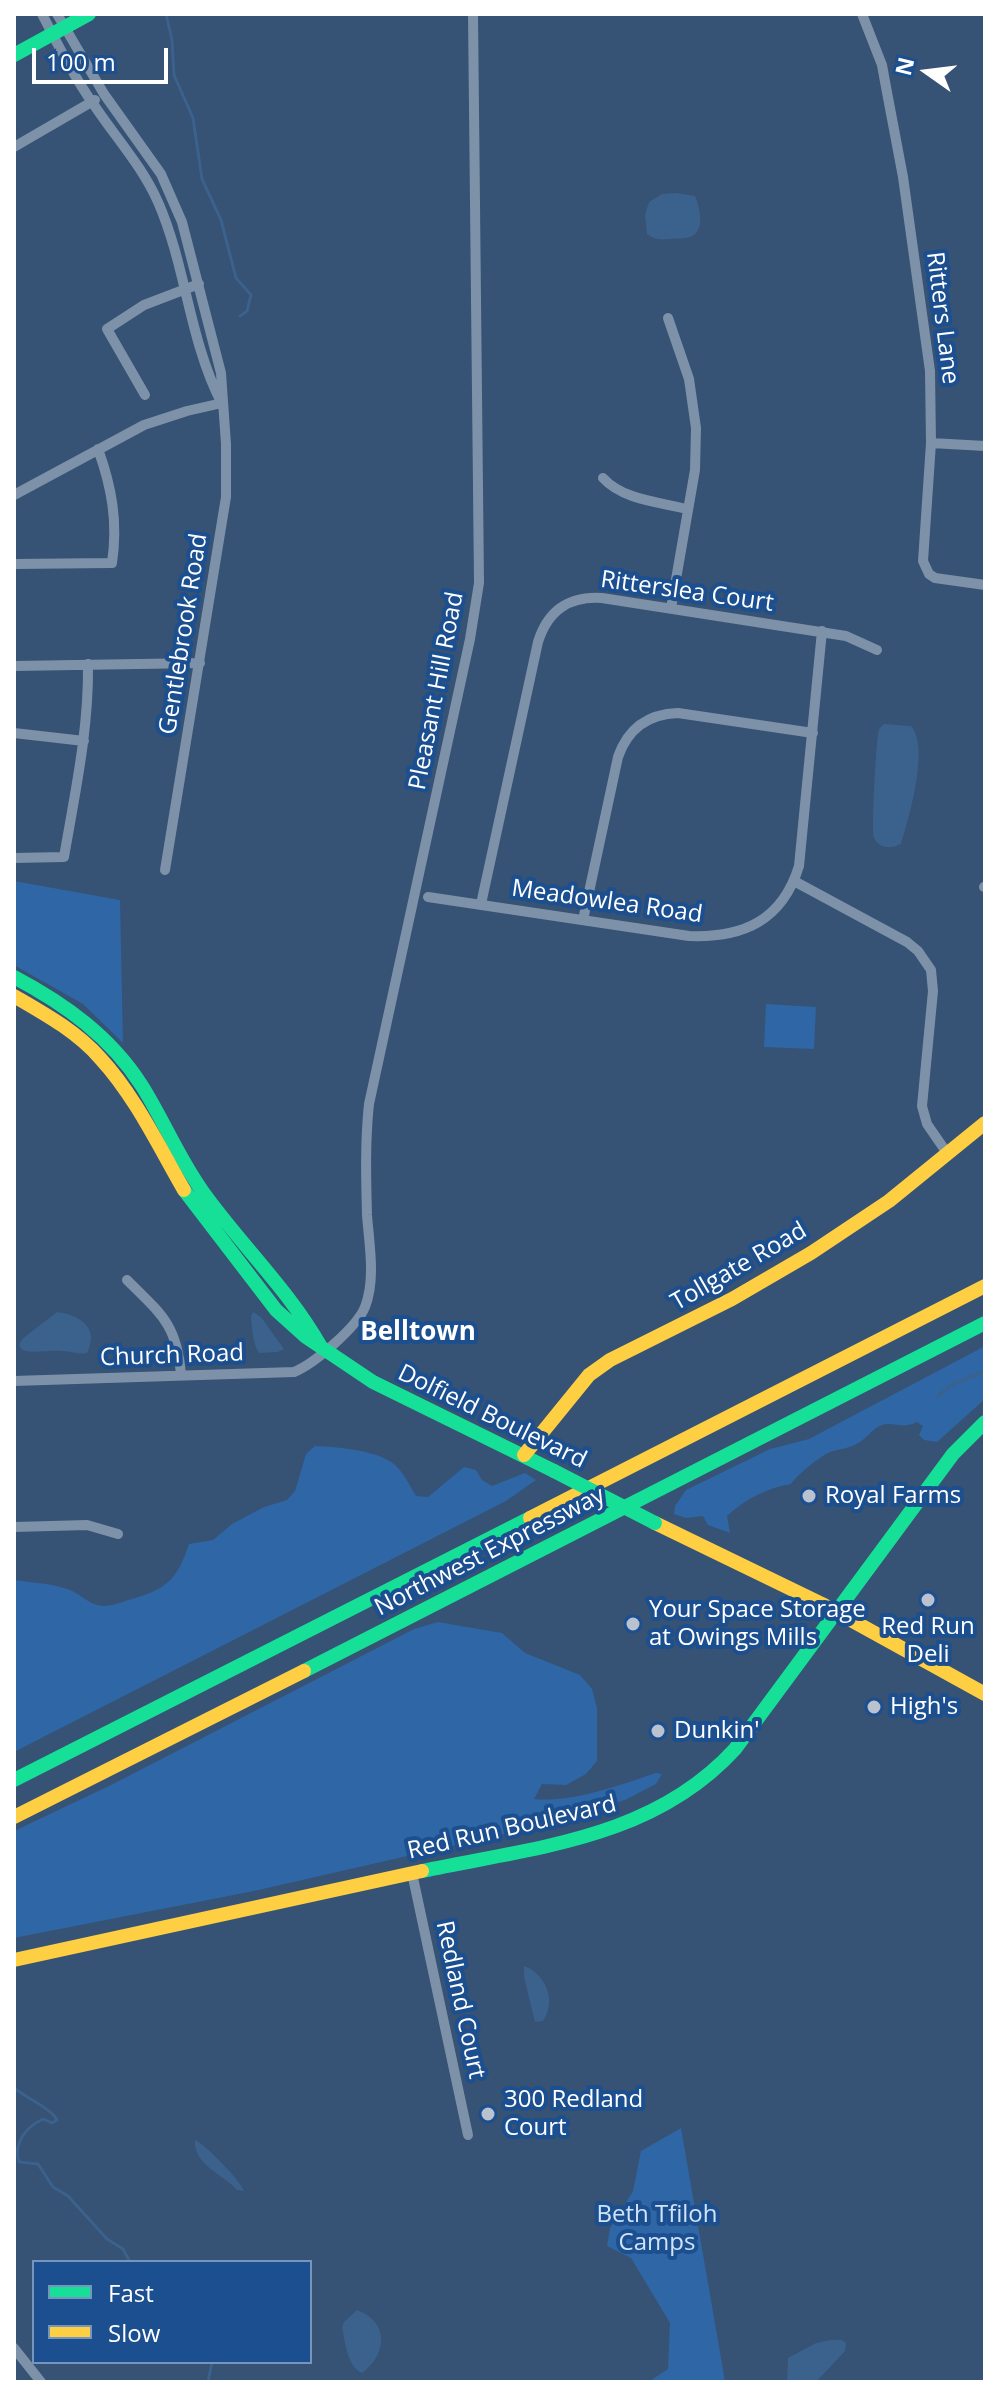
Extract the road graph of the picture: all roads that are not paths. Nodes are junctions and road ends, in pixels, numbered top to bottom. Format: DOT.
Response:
graph roads {
  1 [pos="42,14"];
  2 [pos="57,14"];
  3 [pos="89,14"];
  4 [pos="473,14"];
  5 [pos="862,14"];
  6 [pos="58,31"];
  7 [pos="14,55"];
  8 [pos="104,94"];
  9 [pos="91,102"];
  10 [pos="14,147"];
  11 [pos="199,284"];
  12 [pos="184,289"];
  13 [pos="668,318"];
  14 [pos="145,395"];
  15 [pos="222,403"];
  16 [pos="931,443"];
  17 [pos="985,446"];
  18 [pos="98,449"];
  19 [pos="603,478"];
  20 [pos="14,495"];
  21 [pos="687,509"];
  22 [pos="14,564"];
  23 [pos="985,585"];
  24 [pos="671,608"];
  25 [pos="822,631"];
  26 [pos="877,650"];
  27 [pos="200,663"];
  28 [pos="88,664"];
  29 [pos="14,666"];
  30 [pos="14,733"];
  31 [pos="813,733"];
  32 [pos="84,741"];
  33 [pos="14,858"];
  34 [pos="165,870"];
  35 [pos="794,881"];
  36 [pos="428,897"];
  37 [pos="481,904"];
  38 [pos="583,920"];
  39 [pos="14,977"];
  40 [pos="14,996"];
  41 [pos="985,1123"];
  42 [pos="947,1153"];
  43 [pos="127,1280"];
  44 [pos="985,1286"];
  45 [pos="985,1323"];
  46 [pos="323,1351"];
  47 [pos="181,1375"];
  48 [pos="14,1381"];
  49 [pos="985,1422"];
  50 [pos="524,1455"];
  51 [pos="14,1527"];
  52 [pos="118,1534"];
  53 [pos="837,1614"];
  54 [pos="985,1694"];
  55 [pos="14,1780"];
  56 [pos="14,1817"];
  57 [pos="412,1873"];
  58 [pos="14,1960"];
  59 [pos="468,2135"];
  60 [pos="14,2348"];
  61 [pos="41,2382"];
  1 -- 6 [label="street"];
  2 -- 6 [label="street"];
  3 -- 6 [label="main road"];
  4 -- 46 [label="street, Pleasant Hill Road"];
  5 -- 16 [label="street, Ritters Lane"];
  6 -- 7 [label="main road"];
  6 -- 8 [label="street, Gentlebrook Road"];
  6 -- 9 [label="street, Gentlebrook Road"];
  8 -- 9 [label="street"];
  8 -- 11 [label="street, Gentlebrook Road"];
  9 -- 10 [label="street"];
  9 -- 12 [label="street, Gentlebrook Road"];
  11 -- 12 [label="street"];
  11 -- 15 [label="street, Gentlebrook Road"];
  12 -- 14 [label="street"];
  12 -- 15 [label="street, Gentlebrook Road"];
  13 -- 21 [label="street"];
  15 -- 18 [label="street"];
  15 -- 27 [label="street, Gentlebrook Road"];
  16 -- 17 [label="street"];
  16 -- 23 [label="street, Ritters Lane"];
  18 -- 20 [label="street"];
  18 -- 22 [label="street"];
  19 -- 21 [label="street"];
  21 -- 24 [label="street"];
  24 -- 25 [label="street, Ritterslea Court"];
  24 -- 37 [label="street, Ritterslea Court"];
  25 -- 26 [label="street, Ritterslea Court"];
  25 -- 31 [label="street, Meadowlea Road"];
  27 -- 28 [label="street"];
  27 -- 34 [label="street, Gentlebrook Road"];
  28 -- 29 [label="street"];
  28 -- 32 [label="street"];
  30 -- 32 [label="street"];
  31 -- 35 [label="street, Meadowlea Road"];
  31 -- 38 [label="street"];
  32 -- 33 [label="street"];
  35 -- 38 [label="street, Meadowlea Road"];
  35 -- 42 [label="street"];
  36 -- 37 [label="street, Meadowlea Road"];
  37 -- 38 [label="street, Meadowlea Road"];
  39 -- 46 [label="main road, Dolfield Boulevard"];
  40 -- 46 [label="main road, Dolfield Boulevard"];
  41 -- 42 [label="main road, Tollgate Road"];
  42 -- 50 [label="main road, Tollgate Road"];
  43 -- 47 [label="street"];
  44 -- 55 [label="main road, Northwest Expressway"];
  45 -- 56 [label="main road, Northwest Expressway"];
  46 -- 47 [label="street, Church Road"];
  46 -- 50 [label="main road, Dolfield Boulevard"];
  47 -- 48 [label="street, Church Road"];
  49 -- 53 [label="main road, Red Run Boulevard"];
  50 -- 53 [label="main road, Dolfield Boulevard, bridge"];
  51 -- 52 [label="street"];
  53 -- 54 [label="main road, Dolfield Boulevard"];
  53 -- 57 [label="main road, Red Run Boulevard"];
  57 -- 58 [label="main road, Red Run Boulevard"];
  57 -- 59 [label="street, Redland Court"];
  60 -- 61 [label="street"];
}
